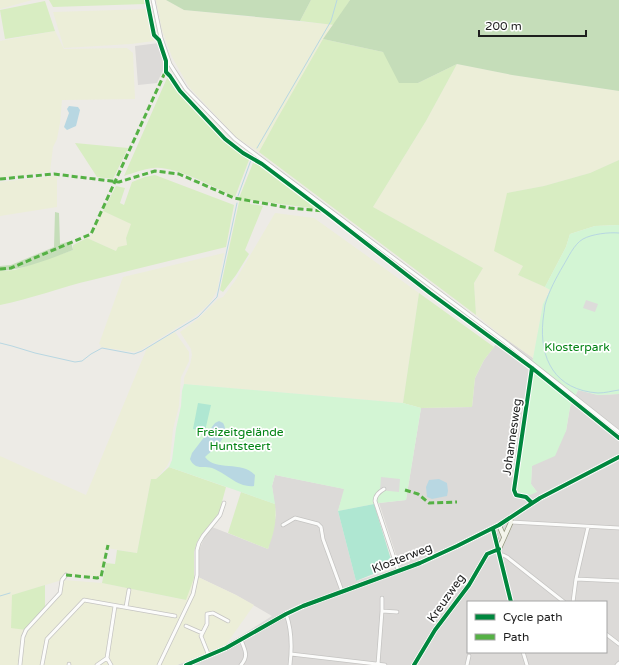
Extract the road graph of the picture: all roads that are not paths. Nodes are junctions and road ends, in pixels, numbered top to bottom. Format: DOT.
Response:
graph roads {
  1 [pos="153,0"];
  2 [pos="533,364"];
  3 [pos="619,432"];
  4 [pos="619,457"];
  5 [pos="384,489"];
  6 [pos="224,502"];
  7 [pos="532,503"];
  8 [pos="511,520"];
  9 [pos="283,524"];
  10 [pos="499,525"];
  11 [pos="588,527"];
  12 [pos="493,528"];
  13 [pos="619,528"];
  14 [pos="504,537"];
  15 [pos="499,549"];
  16 [pos="500,555"];
  17 [pos="398,570"];
  18 [pos="66,575"];
  19 [pos="576,579"];
  20 [pos="619,581"];
  21 [pos="129,590"];
  22 [pos="342,591"];
  23 [pos="382,598"];
  24 [pos="511,601"];
  25 [pos="563,601"];
  26 [pos="573,601"];
  27 [pos="115,606"];
  28 [pos="126,607"];
  29 [pos="382,611"];
  30 [pos="397,612"];
  31 [pos="286,614"];
  32 [pos="175,616"];
  33 [pos="228,621"];
  34 [pos="186,626"];
  35 [pos="202,633"];
  36 [pos="607,635"];
  37 [pos="240,640"];
  38 [pos="619,644"];
  39 [pos="523,653"];
  40 [pos="291,654"];
  41 [pos="209,656"];
  42 [pos="469,656"];
  43 [pos="107,658"];
  44 [pos="378,664"];
  45 [pos="20,665"];
  46 [pos="42,665"];
  47 [pos="98,665"];
  48 [pos="111,665"];
  49 [pos="159,665"];
  50 [pos="186,665"];
  51 [pos="241,665"];
  52 [pos="290,665"];
  53 [pos="385,665"];
  54 [pos="414,665"];
  55 [pos="467,665"];
  56 [pos="527,665"];
  1 -- 2 [label="street"];
  2 -- 3 [label="street"];
  2 -- 7 [label="street, Johannesweg"];
  4 -- 7 [label="street, Klosterweg"];
  5 -- 17 [label="street"];
  6 -- 49 [label="street"];
  7 -- 8 [label="street, Klosterweg"];
  8 -- 10 [label="street, Klosterweg"];
  8 -- 11 [label="street"];
  8 -- 14 [label="street"];
  9 -- 22 [label="street"];
  10 -- 12 [label="street, Klosterweg"];
  10 -- 14 [label="street"];
  11 -- 13 [label="street"];
  11 -- 19 [label="street"];
  12 -- 15 [label="street"];
  12 -- 17 [label="street, Klosterweg"];
  14 -- 15 [label="street"];
  15 -- 16 [label="street"];
  15 -- 54 [label="street, Kreuzweg"];
  16 -- 24 [label="street"];
  16 -- 25 [label="street"];
  17 -- 22 [label="street, Klosterweg"];
  18 -- 45 [label="street"];
  19 -- 20 [label="street"];
  19 -- 26 [label="street"];
  21 -- 28 [label="street"];
  22 -- 31 [label="street, Klosterweg"];
  23 -- 29 [label="street"];
  27 -- 28 [label="street"];
  27 -- 43 [label="street"];
  27 -- 46 [label="street"];
  28 -- 32 [label="street"];
  29 -- 30 [label="street"];
  29 -- 44 [label="street"];
  31 -- 37 [label="street, Klosterweg"];
  31 -- 40 [label="street"];
  33 -- 35 [label="street"];
  34 -- 35 [label="street"];
  35 -- 41 [label="street"];
  36 -- 38 [label="street"];
  37 -- 41 [label="street, Klosterweg"];
  37 -- 51 [label="street"];
  39 -- 56 [label="street"];
  40 -- 44 [label="street"];
  40 -- 52 [label="street"];
  41 -- 50 [label="street, Klosterweg"];
  42 -- 55 [label="street"];
  43 -- 47 [label="street"];
  43 -- 48 [label="street"];
  44 -- 53 [label="street"];
}
